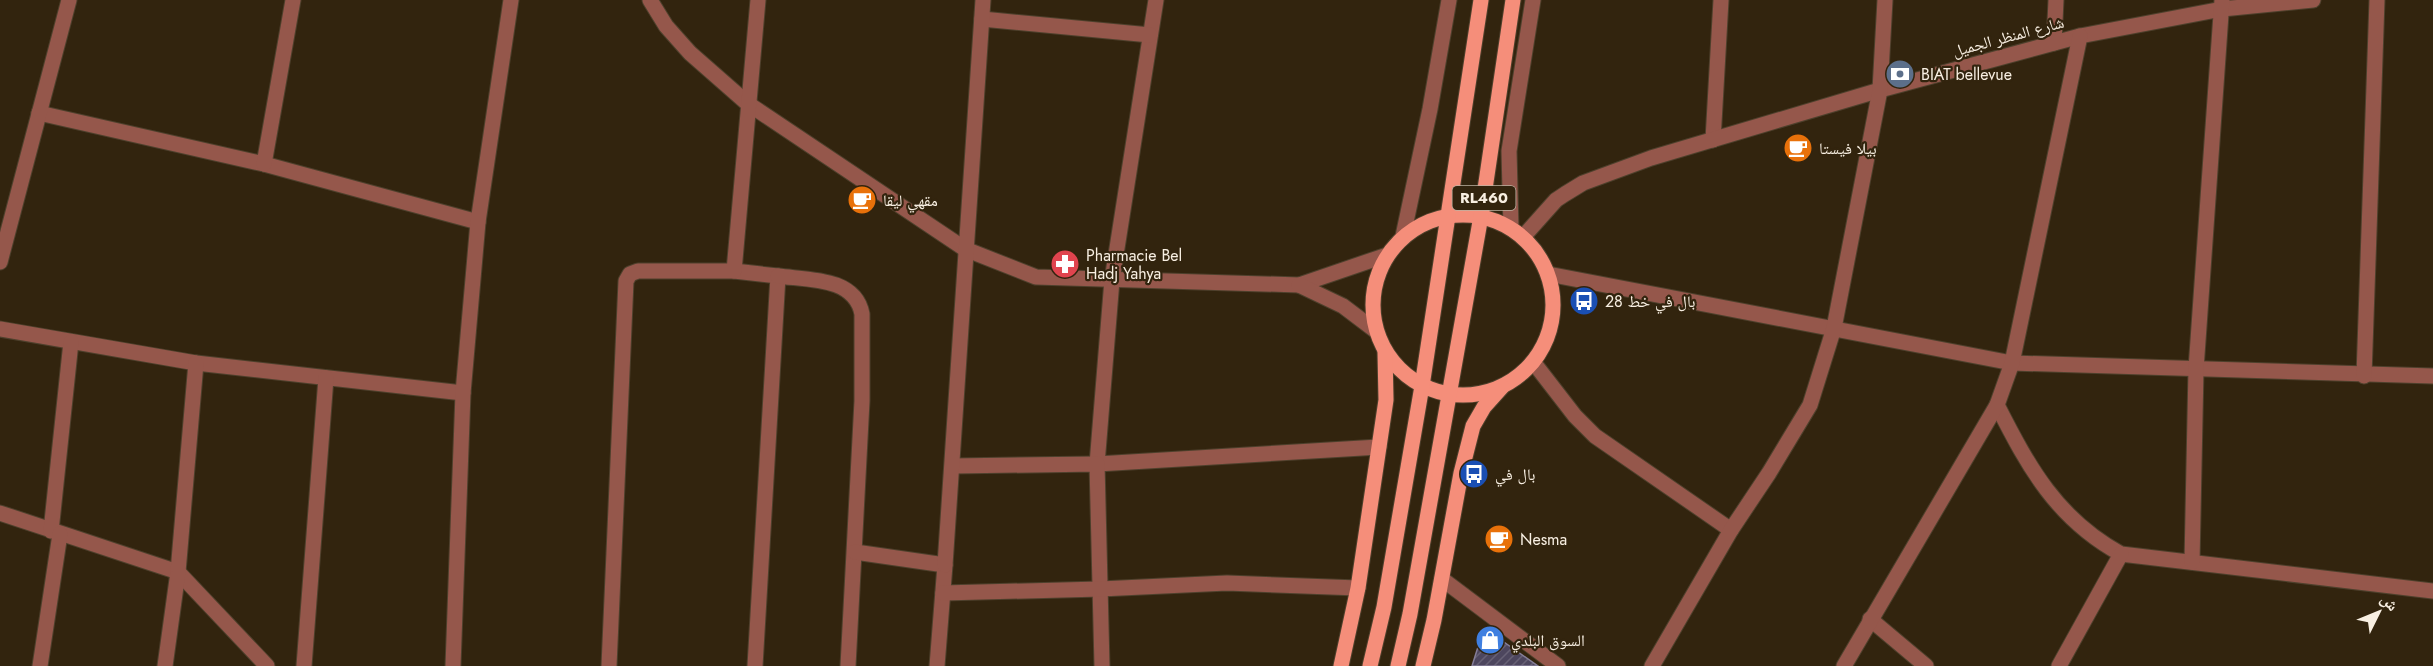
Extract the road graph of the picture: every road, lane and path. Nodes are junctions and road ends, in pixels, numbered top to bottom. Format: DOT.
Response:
graph roads {
  1 [pos="69,0"];
  2 [pos="293,0"];
  3 [pos="511,0"];
  4 [pos="650,0"];
  5 [pos="758,0"];
  6 [pos="983,0"];
  7 [pos="1156,0"];
  8 [pos="1449,0"];
  9 [pos="1481,0"];
  10 [pos="1513,0"];
  11 [pos="1533,0"];
  12 [pos="1721,0"];
  13 [pos="1886,0"];
  14 [pos="2056,0"];
  15 [pos="2313,0"];
  16 [pos="2377,0"];
  17 [pos="2222,5"];
  18 [pos="982,19"];
  19 [pos="1150,35"];
  20 [pos="2080,36"];
  21 [pos="2054,42"];
  22 [pos="1880,90"];
  23 [pos="747,103"];
  24 [pos="39,113"];
  25 [pos="1713,140"];
  26 [pos="264,164"];
  27 [pos="1448,216"];
  28 [pos="1481,216"];
  29 [pos="478,222"];
  30 [pos="1517,233"];
  31 [pos="1403,236"];
  32 [pos="965,249"];
  33 [pos="1387,255"];
  34 [pos="0,262"];
  35 [pos="734,271"];
  36 [pos="1548,274"];
  37 [pos="778,276"];
  38 [pos="1112,280"];
  39 [pos="1299,285"];
  40 [pos="1834,328"];
  41 [pos="0,329"];
  42 [pos="1376,331"];
  43 [pos="71,342"];
  44 [pos="1385,352"];
  45 [pos="196,363"];
  46 [pos="1534,363"];
  47 [pos="2012,363"];
  48 [pos="2196,369"];
  49 [pos="2364,376"];
  50 [pos="2433,376"];
  51 [pos="326,378"];
  52 [pos="1422,386"];
  53 [pos="1502,387"];
  54 [pos="463,393"];
  55 [pos="1450,395"];
  56 [pos="1997,405"];
  57 [pos="1379,447"];
  58 [pos="1097,464"];
  59 [pos="953,466"];
  60 [pos="0,513"];
  61 [pos="1731,530"];
  62 [pos="55,532"];
  63 [pos="855,552"];
  64 [pos="2121,554"];
  65 [pos="2193,562"];
  66 [pos="945,565"];
  67 [pos="178,572"];
  68 [pos="1442,579"];
  69 [pos="1358,588"];
  70 [pos="1100,589"];
  71 [pos="2433,591"];
  72 [pos="943,593"];
  73 [pos="1870,619"];
  74 [pos="40,666"];
  75 [pos="165,666"];
  76 [pos="267,666"];
  77 [pos="304,666"];
  78 [pos="453,666"];
  79 [pos="609,666"];
  80 [pos="755,666"];
  81 [pos="848,666"];
  82 [pos="937,666"];
  83 [pos="1102,666"];
  84 [pos="1341,666"];
  85 [pos="1370,666"];
  86 [pos="1398,666"];
  87 [pos="1423,666"];
  88 [pos="1558,666"];
  89 [pos="1652,666"];
  90 [pos="1844,666"];
  91 [pos="1926,666"];
  92 [pos="2059,666"];
  1 -- 24 [label="street"];
  2 -- 26 [label="street"];
  3 -- 29 [label="street"];
  4 -- 23 [label="street"];
  5 -- 23 [label="street"];
  6 -- 18 [label="street"];
  7 -- 19 [label="street"];
  8 -- 31 [label="street"];
  9 -- 27 [label="main road, RL460"];
  10 -- 28 [label="main road, RL460"];
  11 -- 30 [label="street"];
  12 -- 25 [label="street"];
  13 -- 22 [label="street"];
  14 -- 21 [label="street"];
  15 -- 17 [label="street, شارع المنظر الجميل"];
  16 -- 49 [label="street"];
  17 -- 20 [label="street, شارع المنظر الجميل"];
  17 -- 48 [label="street"];
  18 -- 19 [label="street"];
  18 -- 32 [label="street"];
  19 -- 38 [label="street"];
  20 -- 21 [label="street, شارع المنظر الجميل"];
  20 -- 47 [label="street"];
  21 -- 22 [label="street, شارع المنظر الجميل"];
  22 -- 25 [label="street, شارع المنظر الجميل"];
  22 -- 40 [label="street"];
  23 -- 32 [label="street"];
  23 -- 35 [label="street"];
  24 -- 26 [label="street"];
  24 -- 34 [label="street"];
  25 -- 30 [label="street, شارع المنظر الجميل"];
  26 -- 29 [label="street"];
  27 -- 28 [label="main road"];
  27 -- 31 [label="main road"];
  27 -- 52 [label="main road, RL460"];
  28 -- 30 [label="main road"];
  28 -- 55 [label="main road, RL460"];
  29 -- 54 [label="street"];
  30 -- 36 [label="main road"];
  31 -- 33 [label="main road"];
  32 -- 38 [label="street"];
  32 -- 59 [label="street"];
  33 -- 39 [label="street"];
  33 -- 42 [label="main road"];
  35 -- 37 [label="street"];
  35 -- 79 [label="street"];
  36 -- 40 [label="street"];
  36 -- 46 [label="main road"];
  37 -- 63 [label="street"];
  37 -- 80 [label="street"];
  38 -- 39 [label="street"];
  38 -- 58 [label="street"];
  39 -- 42 [label="street"];
  40 -- 47 [label="street"];
  40 -- 61 [label="street"];
  41 -- 43 [label="street"];
  42 -- 44 [label="main road"];
  43 -- 45 [label="street"];
  43 -- 62 [label="street"];
  44 -- 52 [label="main road"];
  44 -- 57 [label="main road"];
  45 -- 51 [label="street"];
  45 -- 67 [label="street"];
  46 -- 53 [label="main road"];
  46 -- 61 [label="street"];
  47 -- 48 [label="street"];
  47 -- 56 [label="street"];
  48 -- 49 [label="street"];
  48 -- 65 [label="street"];
  49 -- 50 [label="street"];
  51 -- 54 [label="street"];
  51 -- 77 [label="street"];
  52 -- 55 [label="main road"];
  52 -- 85 [label="main road"];
  53 -- 55 [label="main road"];
  53 -- 68 [label="main road"];
  54 -- 78 [label="street"];
  55 -- 86 [label="main road"];
  56 -- 64 [label="street"];
  56 -- 73 [label="street"];
  57 -- 58 [label="street"];
  57 -- 69 [label="main road"];
  58 -- 59 [label="street"];
  58 -- 70 [label="street"];
  59 -- 66 [label="street"];
  60 -- 62 [label="street"];
  61 -- 89 [label="street"];
  62 -- 67 [label="street"];
  62 -- 74 [label="street"];
  63 -- 66 [label="street"];
  63 -- 81 [label="street"];
  64 -- 65 [label="street"];
  64 -- 92 [label="street"];
  65 -- 71 [label="street"];
  66 -- 72 [label="street"];
  67 -- 75 [label="street"];
  67 -- 76 [label="street"];
  68 -- 87 [label="main road"];
  68 -- 88 [label="street"];
  69 -- 70 [label="street"];
  69 -- 84 [label="main road"];
  70 -- 72 [label="street"];
  70 -- 83 [label="street"];
  72 -- 82 [label="street"];
  73 -- 90 [label="street"];
  73 -- 91 [label="street"];
}
